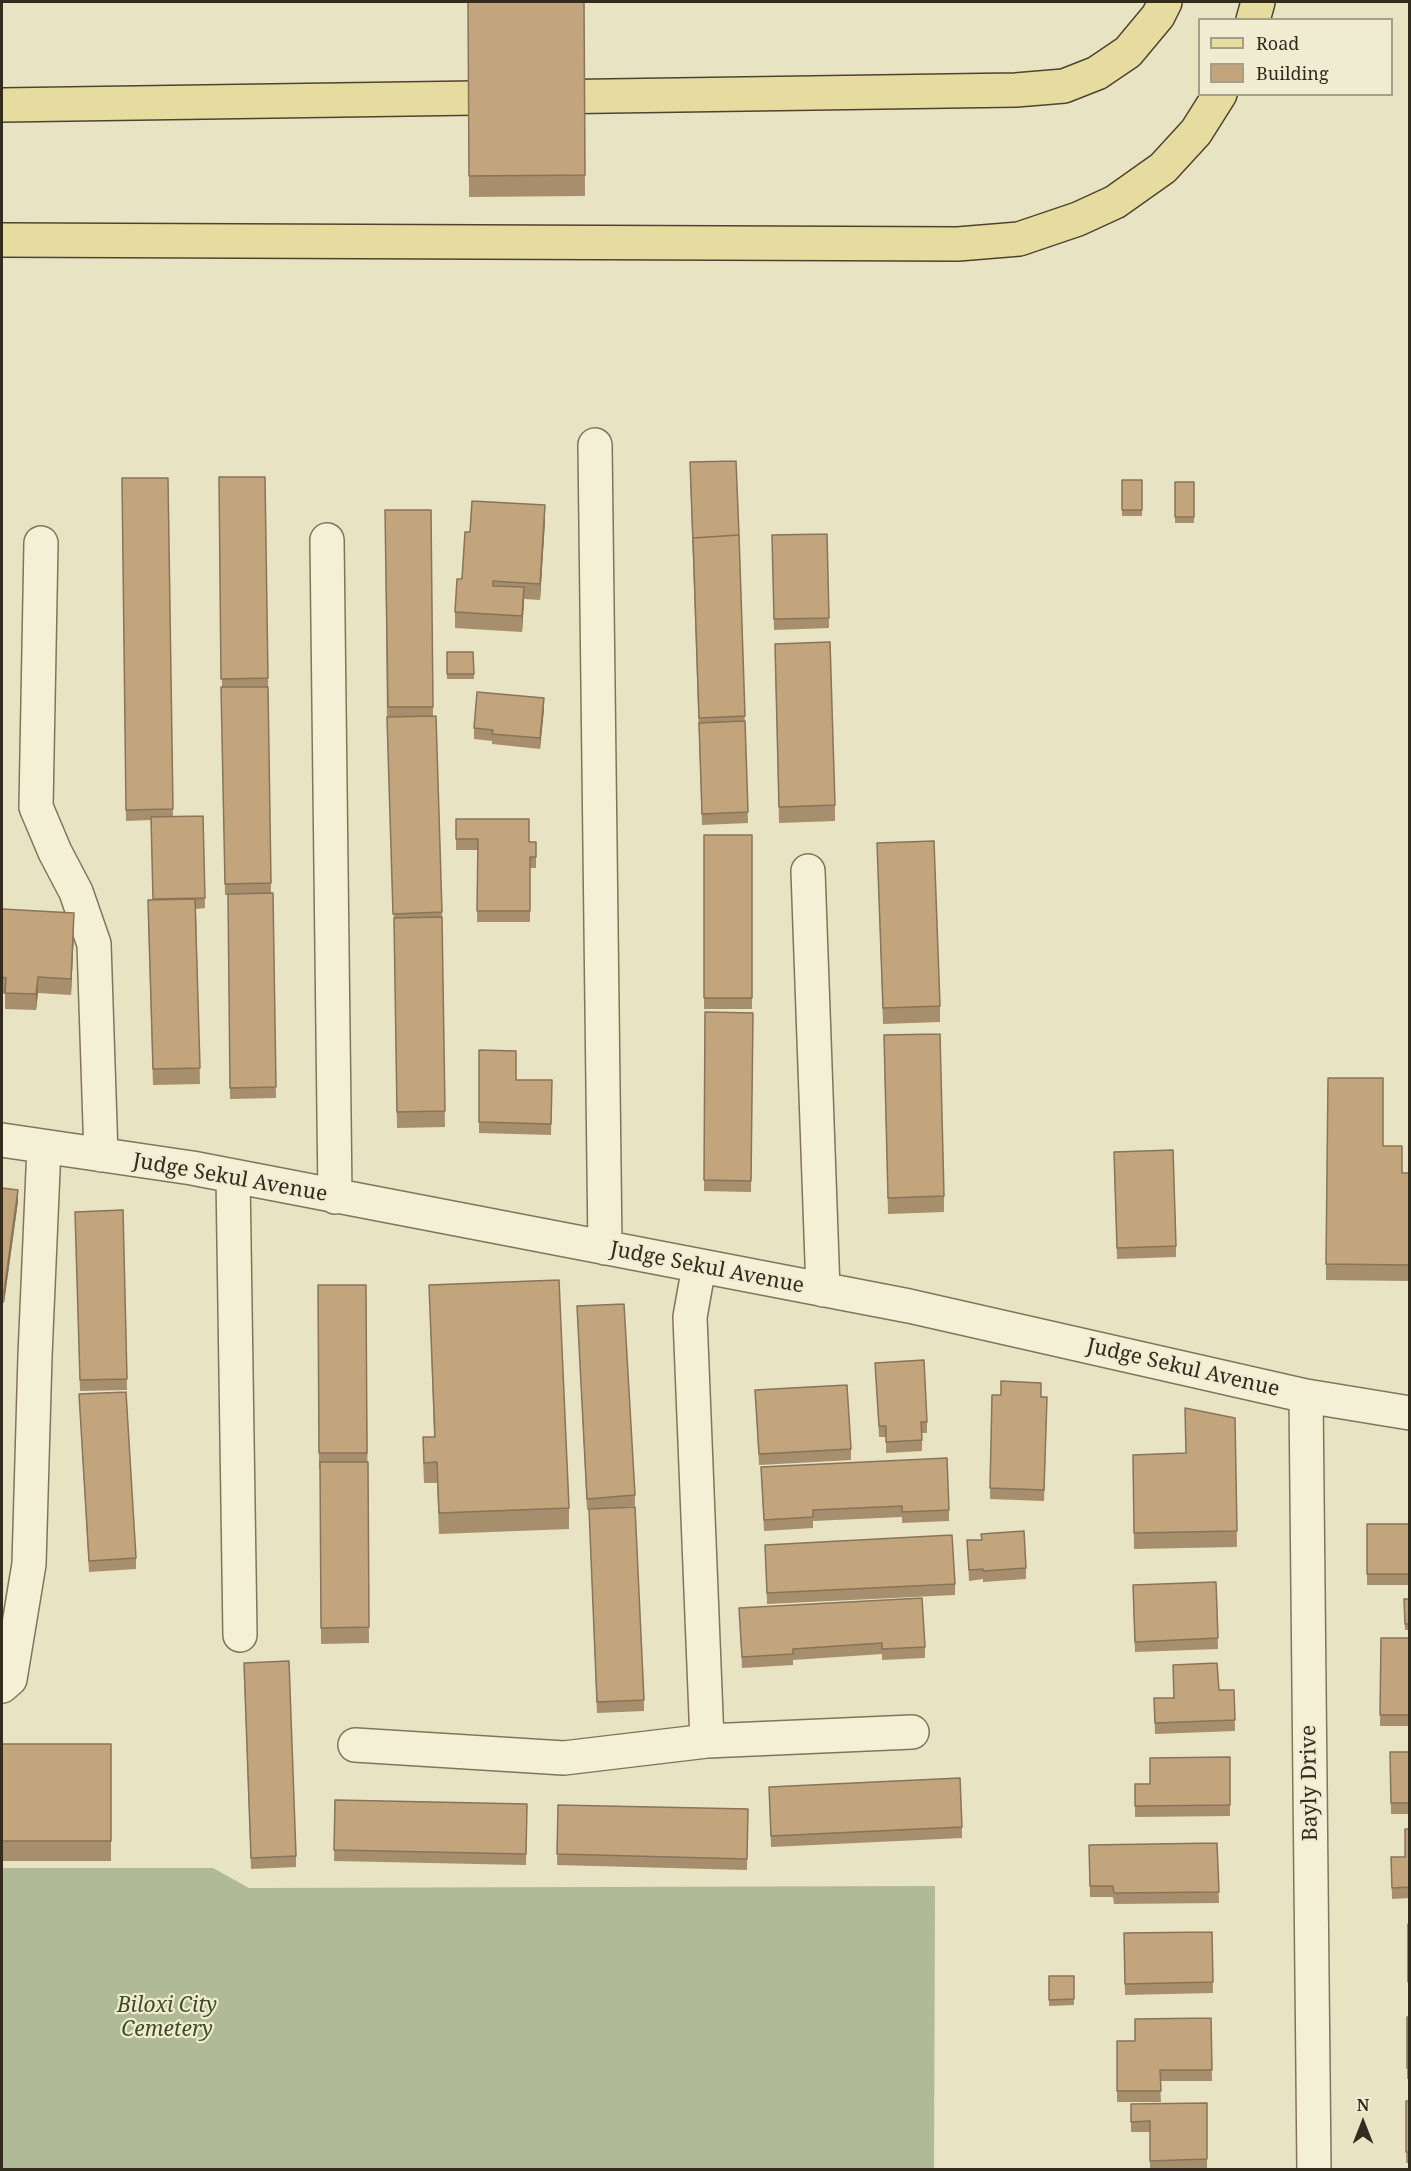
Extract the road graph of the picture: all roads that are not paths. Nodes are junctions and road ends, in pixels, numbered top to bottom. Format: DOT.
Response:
graph roads {
  1 [pos="1165,2"];
  2 [pos="1258,2"];
  3 [pos="1254,18"];
  4 [pos="1220,96"];
  5 [pos="2,105"];
  6 [pos="2,240"];
  7 [pos="595,444"];
  8 [pos="327,540"];
  9 [pos="41,543"];
  10 [pos="808,871"];
  11 [pos="2,1140"];
  12 [pos="44,1147"];
  13 [pos="101,1155"];
  14 [pos="233,1176"];
  15 [pos="335,1197"];
  16 [pos="605,1248"];
  17 [pos="699,1266"];
  18 [pos="823,1290"];
  19 [pos="1306,1396"];
  20 [pos="1410,1413"];
  21 [pos="240,1635"];
  22 [pos="2,1686"];
  23 [pos="912,1732"];
  24 [pos="707,1741"];
  25 [pos="355,1745"];
  26 [pos="1314,2169"];
  1 -- 5 [label="main road"];
  2 -- 3 [label="main road"];
  4 -- 6 [label="main road"];
  7 -- 16 [label="street"];
  8 -- 15 [label="street"];
  9 -- 13 [label="street"];
  10 -- 18 [label="street"];
  11 -- 12 [label="street, Judge Sekul Avenue"];
  12 -- 13 [label="street, Judge Sekul Avenue"];
  12 -- 22 [label="street"];
  13 -- 14 [label="street, Judge Sekul Avenue"];
  14 -- 15 [label="street, Judge Sekul Avenue"];
  14 -- 21 [label="street"];
  15 -- 16 [label="street, Judge Sekul Avenue"];
  16 -- 17 [label="street, Judge Sekul Avenue"];
  17 -- 18 [label="street, Judge Sekul Avenue"];
  17 -- 24 [label="street"];
  18 -- 19 [label="street, Judge Sekul Avenue"];
  19 -- 20 [label="street, Judge Sekul Avenue"];
  19 -- 26 [label="street, Bayly Drive"];
  23 -- 24 [label="street"];
  24 -- 25 [label="street"];
}
